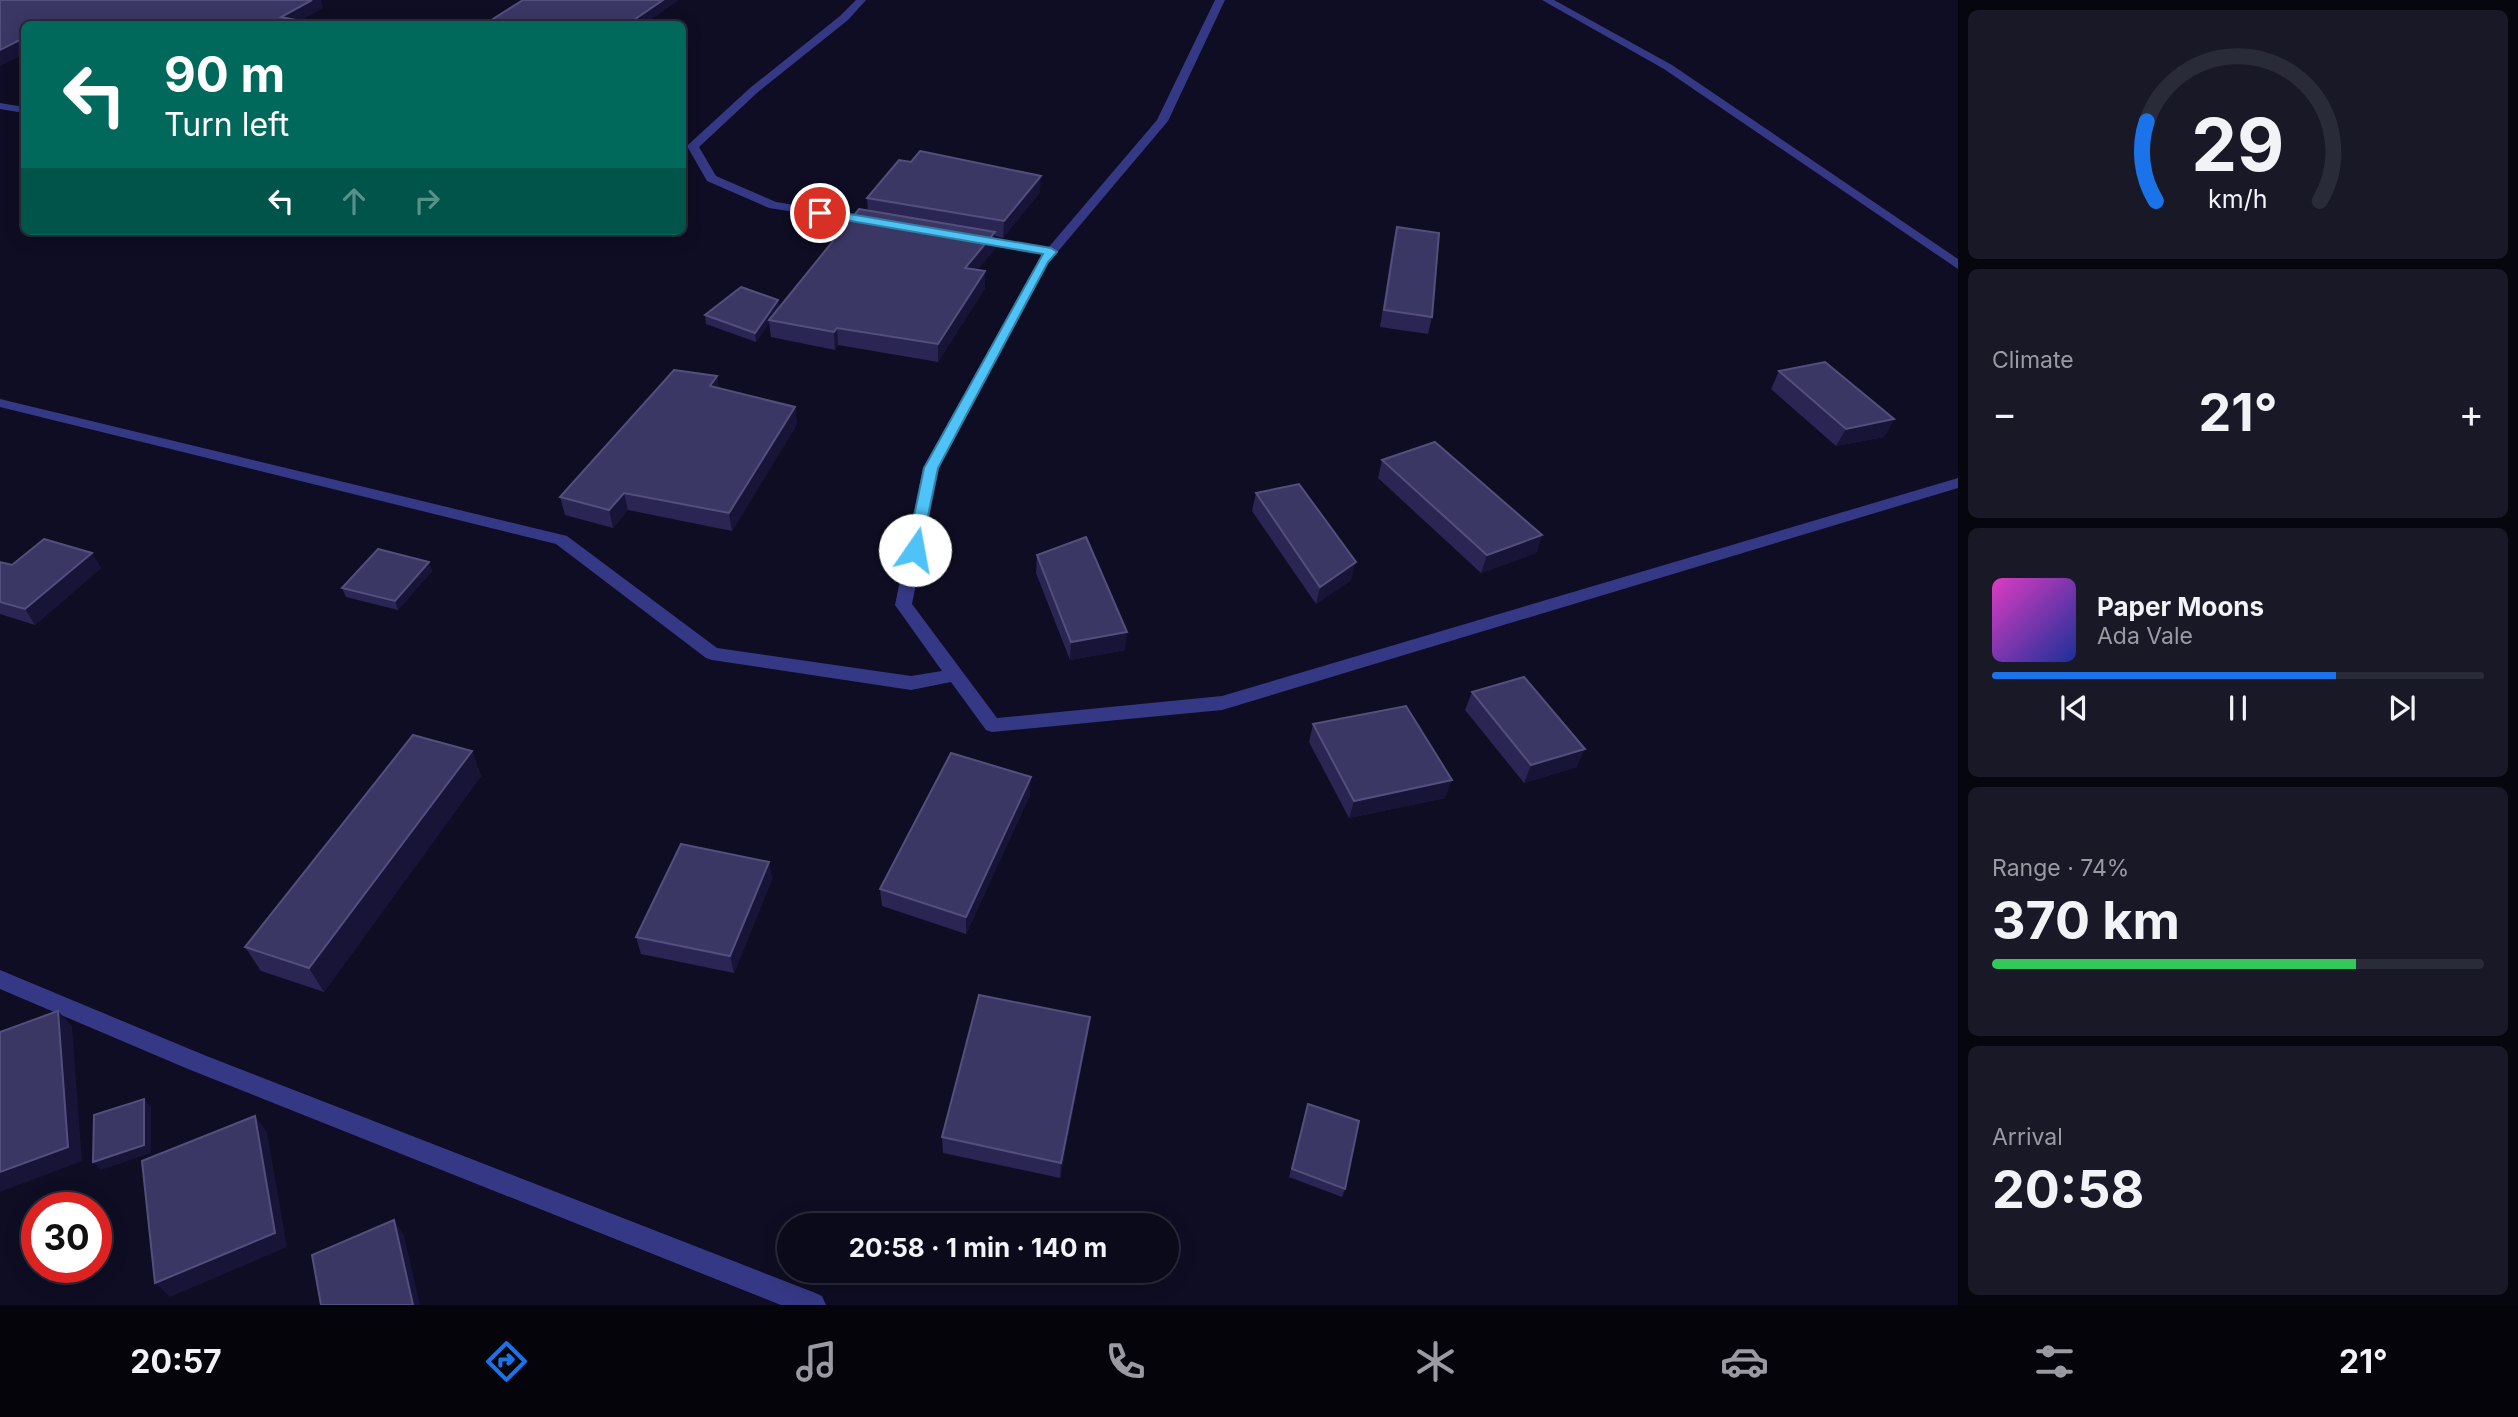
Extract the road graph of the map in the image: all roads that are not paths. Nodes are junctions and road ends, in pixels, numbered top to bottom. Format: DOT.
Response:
graph roads {
  1 [pos="861,0"];
  2 [pos="1220,0"];
  3 [pos="1547,0"];
  4 [pos="0,106"];
  5 [pos="21,110"];
  6 [pos="888,224"];
  7 [pos="955,235"];
  8 [pos="1051,252"];
  9 [pos="1958,265"];
  10 [pos="0,403"];
  11 [pos="1958,482"];
  12 [pos="954,674"];
  13 [pos="0,979"];
  14 [pos="813,1305"];
  1 -- 6 [label="street"];
  2 -- 8 [label="street"];
  3 -- 9 [label="street"];
  4 -- 5 [label="street"];
  7 -- 8 [label="street"];
  8 -- 12 [label="street"];
  10 -- 12 [label="street"];
  11 -- 12 [label="street"];
  13 -- 14 [label="street"];
}
